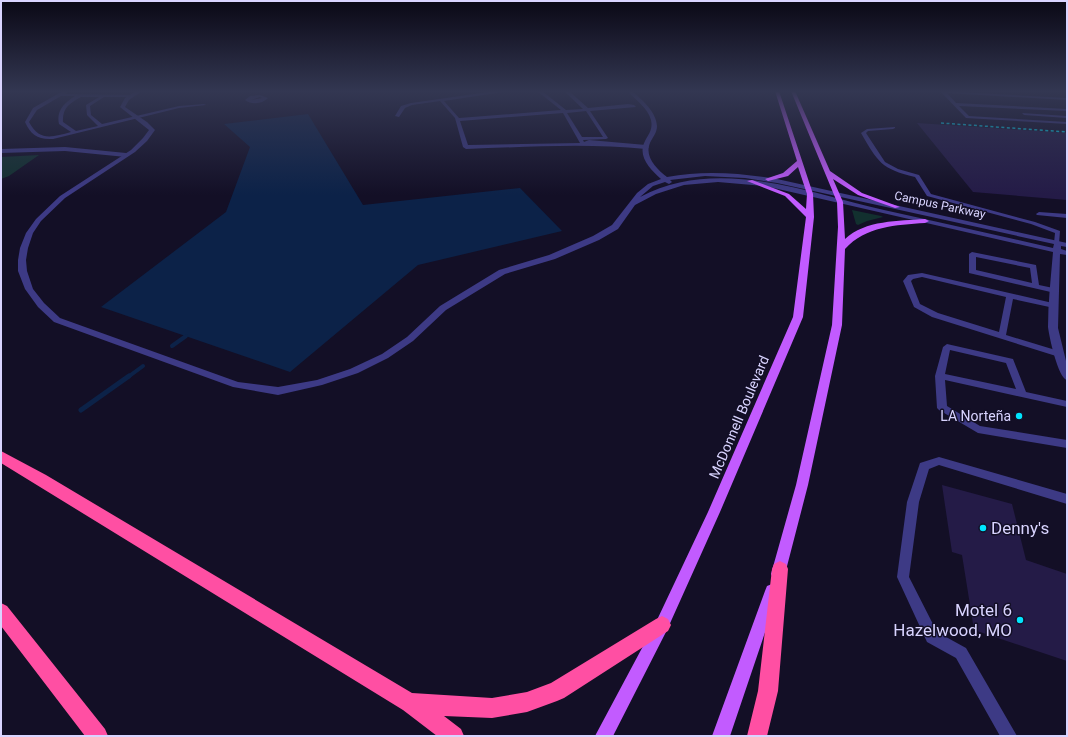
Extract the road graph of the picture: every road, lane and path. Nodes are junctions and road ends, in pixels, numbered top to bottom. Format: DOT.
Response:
graph roads {
  1 [pos="28,125"];
  2 [pos="64,125"];
  3 [pos="149,125"];
  4 [pos="460,125"];
  5 [pos="572,125"];
  6 [pos="597,125"];
  7 [pos="654,125"];
  8 [pos="788,125"];
  9 [pos="807,125"];
  10 [pos="101,126"];
  11 [pos="893,128"];
  12 [pos="74,132"];
  13 [pos="581,141"];
  14 [pos="646,146"];
  15 [pos="1,152"];
  16 [pos="126,156"];
  17 [pos="799,162"];
  18 [pos="826,171"];
  19 [pos="665,178"];
  20 [pos="768,179"];
  21 [pos="750,181"];
  22 [pos="672,185"];
  23 [pos="808,191"];
  24 [pos="838,198"];
  25 [pos="633,204"];
  26 [pos="897,207"];
  27 [pos="1039,214"];
  28 [pos="1067,216"];
  29 [pos="810,217"];
  30 [pos="925,221"];
  31 [pos="1067,245"];
  32 [pos="1057,247"];
  33 [pos="841,248"];
  34 [pos="1067,253"];
  35 [pos="1036,287"];
  36 [pos="1055,291"];
  37 [pos="1010,296"];
  38 [pos="1054,306"];
  39 [pos="1002,336"];
  40 [pos="1059,354"];
  41 [pos="940,376"];
  42 [pos="1067,377"];
  43 [pos="1022,394"];
  44 [pos="1067,404"];
  45 [pos="1067,444"];
  46 [pos="1,456"];
  47 [pos="1067,499"];
  48 [pos="780,569"];
  49 [pos="1,612"];
  50 [pos="662,625"];
  51 [pos="410,703"];
  52 [pos="98,736"];
  53 [pos="454,736"];
  54 [pos="604,736"];
  55 [pos="721,736"];
  56 [pos="757,736"];
  57 [pos="1009,736"];
  1 -- 12 [label="lane"];
  2 -- 12 [label="lane"];
  3 -- 16 [label="street"];
  4 -- 13 [label="lane"];
  5 -- 13 [label="lane"];
  6 -- 13 [label="lane"];
  7 -- 14 [label="street"];
  8 -- 17 [label="main road, McDonnell Boulevard"];
  9 -- 18 [label="main road"];
  10 -- 12 [label="lane"];
  11 -- 32 [label="lane"];
  13 -- 14 [label="lane"];
  14 -- 19 [label="street"];
  15 -- 16 [label="lane"];
  16 -- 25 [label="street"];
  17 -- 20 [label="main road"];
  17 -- 23 [label="main road, McDonnell Boulevard"];
  18 -- 24 [label="main road"];
  18 -- 26 [label="main road"];
  19 -- 20 [label="street"];
  19 -- 22 [label="street"];
  19 -- 25 [label="street"];
  20 -- 23 [label="street"];
  21 -- 22 [label="street"];
  21 -- 23 [label="street"];
  21 -- 29 [label="main road"];
  22 -- 25 [label="street"];
  23 -- 24 [label="street, Campus Parkway"];
  23 -- 29 [label="main road, McDonnell Boulevard"];
  24 -- 26 [label="street, Campus Parkway"];
  24 -- 30 [label="street, Campus Parkway"];
  24 -- 33 [label="main road"];
  26 -- 32 [label="street, Campus Parkway"];
  27 -- 28 [label="lane"];
  29 -- 50 [label="main road, McDonnell Boulevard"];
  30 -- 32 [label="street, Campus Parkway"];
  30 -- 33 [label="main road"];
  31 -- 32 [label="street, Campus Parkway"];
  32 -- 34 [label="street, Campus Parkway"];
  32 -- 36 [label="street"];
  33 -- 48 [label="main road"];
  35 -- 35 [label="lane"];
  35 -- 36 [label="lane"];
  36 -- 38 [label="street"];
  37 -- 38 [label="lane"];
  37 -- 39 [label="lane"];
  37 -- 39 [label="lane"];
  38 -- 40 [label="street"];
  39 -- 40 [label="lane"];
  40 -- 42 [label="street"];
  41 -- 43 [label="lane"];
  41 -- 43 [label="lane"];
  41 -- 45 [label="lane"];
  43 -- 44 [label="lane"];
  46 -- 51 [label="highway"];
  47 -- 57 [label="lane"];
  48 -- 55 [label="main road"];
  48 -- 56 [label="highway"];
  49 -- 52 [label="highway"];
  50 -- 51 [label="highway"];
  50 -- 54 [label="main road, McDonnell Boulevard"];
  51 -- 53 [label="highway"];
}
